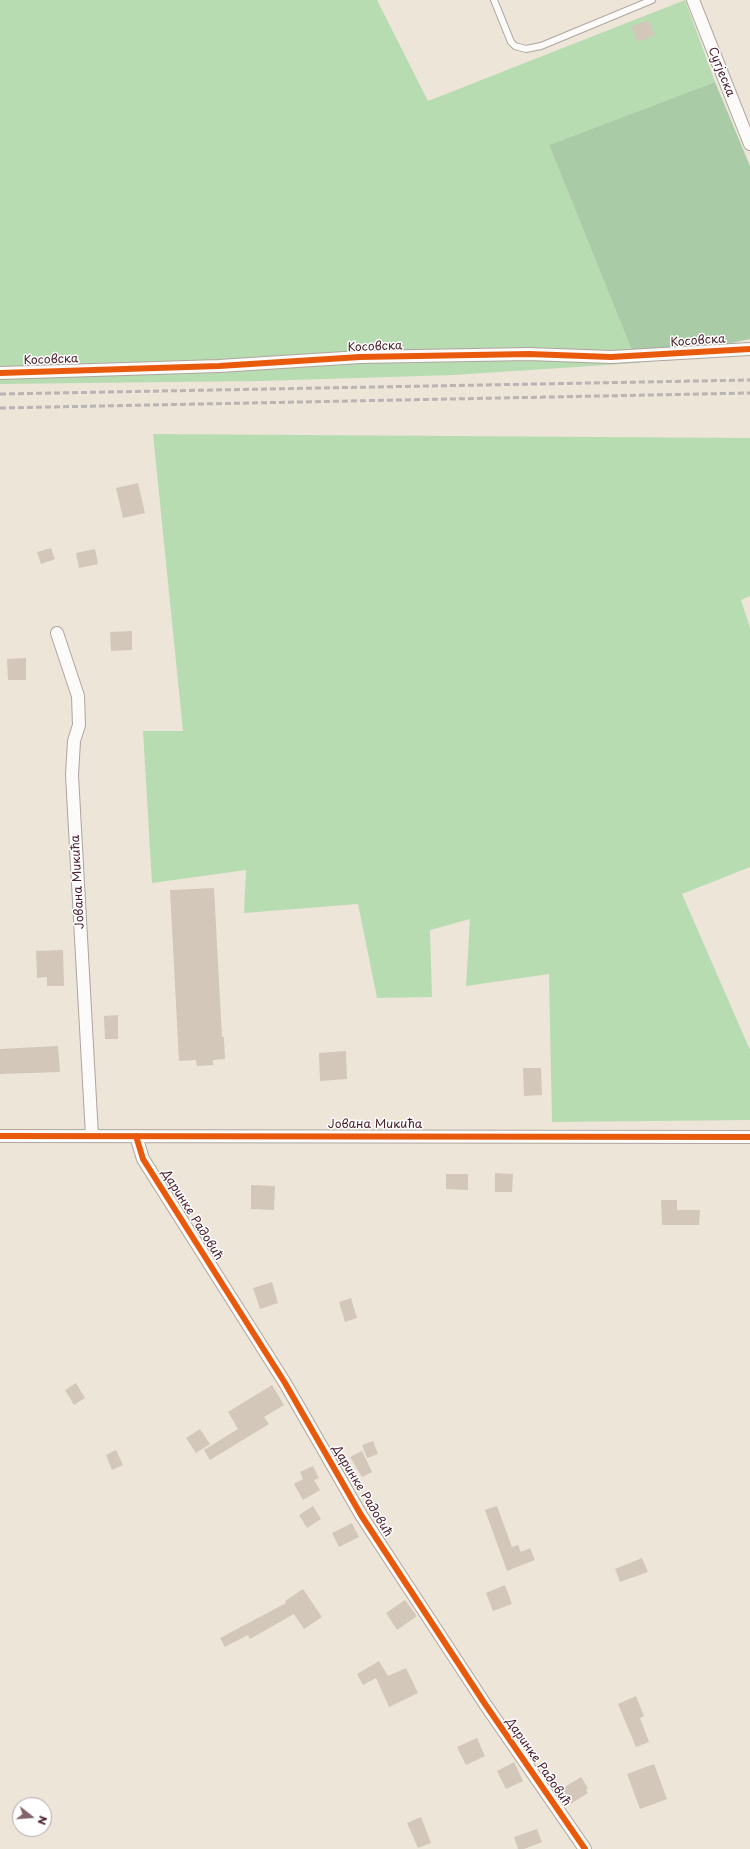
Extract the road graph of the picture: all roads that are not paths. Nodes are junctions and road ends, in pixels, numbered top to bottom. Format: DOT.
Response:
graph roads {
  1 [pos="494,0"];
  2 [pos="652,0"];
  3 [pos="693,0"];
  4 [pos="750,144"];
  5 [pos="750,349"];
  6 [pos="0,373"];
  7 [pos="57,634"];
  8 [pos="0,1136"];
  9 [pos="92,1136"];
  10 [pos="136,1136"];
  11 [pos="750,1137"];
  12 [pos="585,1849"];
  1 -- 2 [label="lane"];
  3 -- 4 [label="street, Сутјеска"];
  5 -- 6 [label="street, Косовска"];
  7 -- 9 [label="street, Јована Микића"];
  8 -- 9 [label="street, Јована Микића"];
  9 -- 10 [label="street, Јована Микића"];
  10 -- 11 [label="street, Јована Микића"];
  10 -- 12 [label="street, Даринке Радовић"];
}
